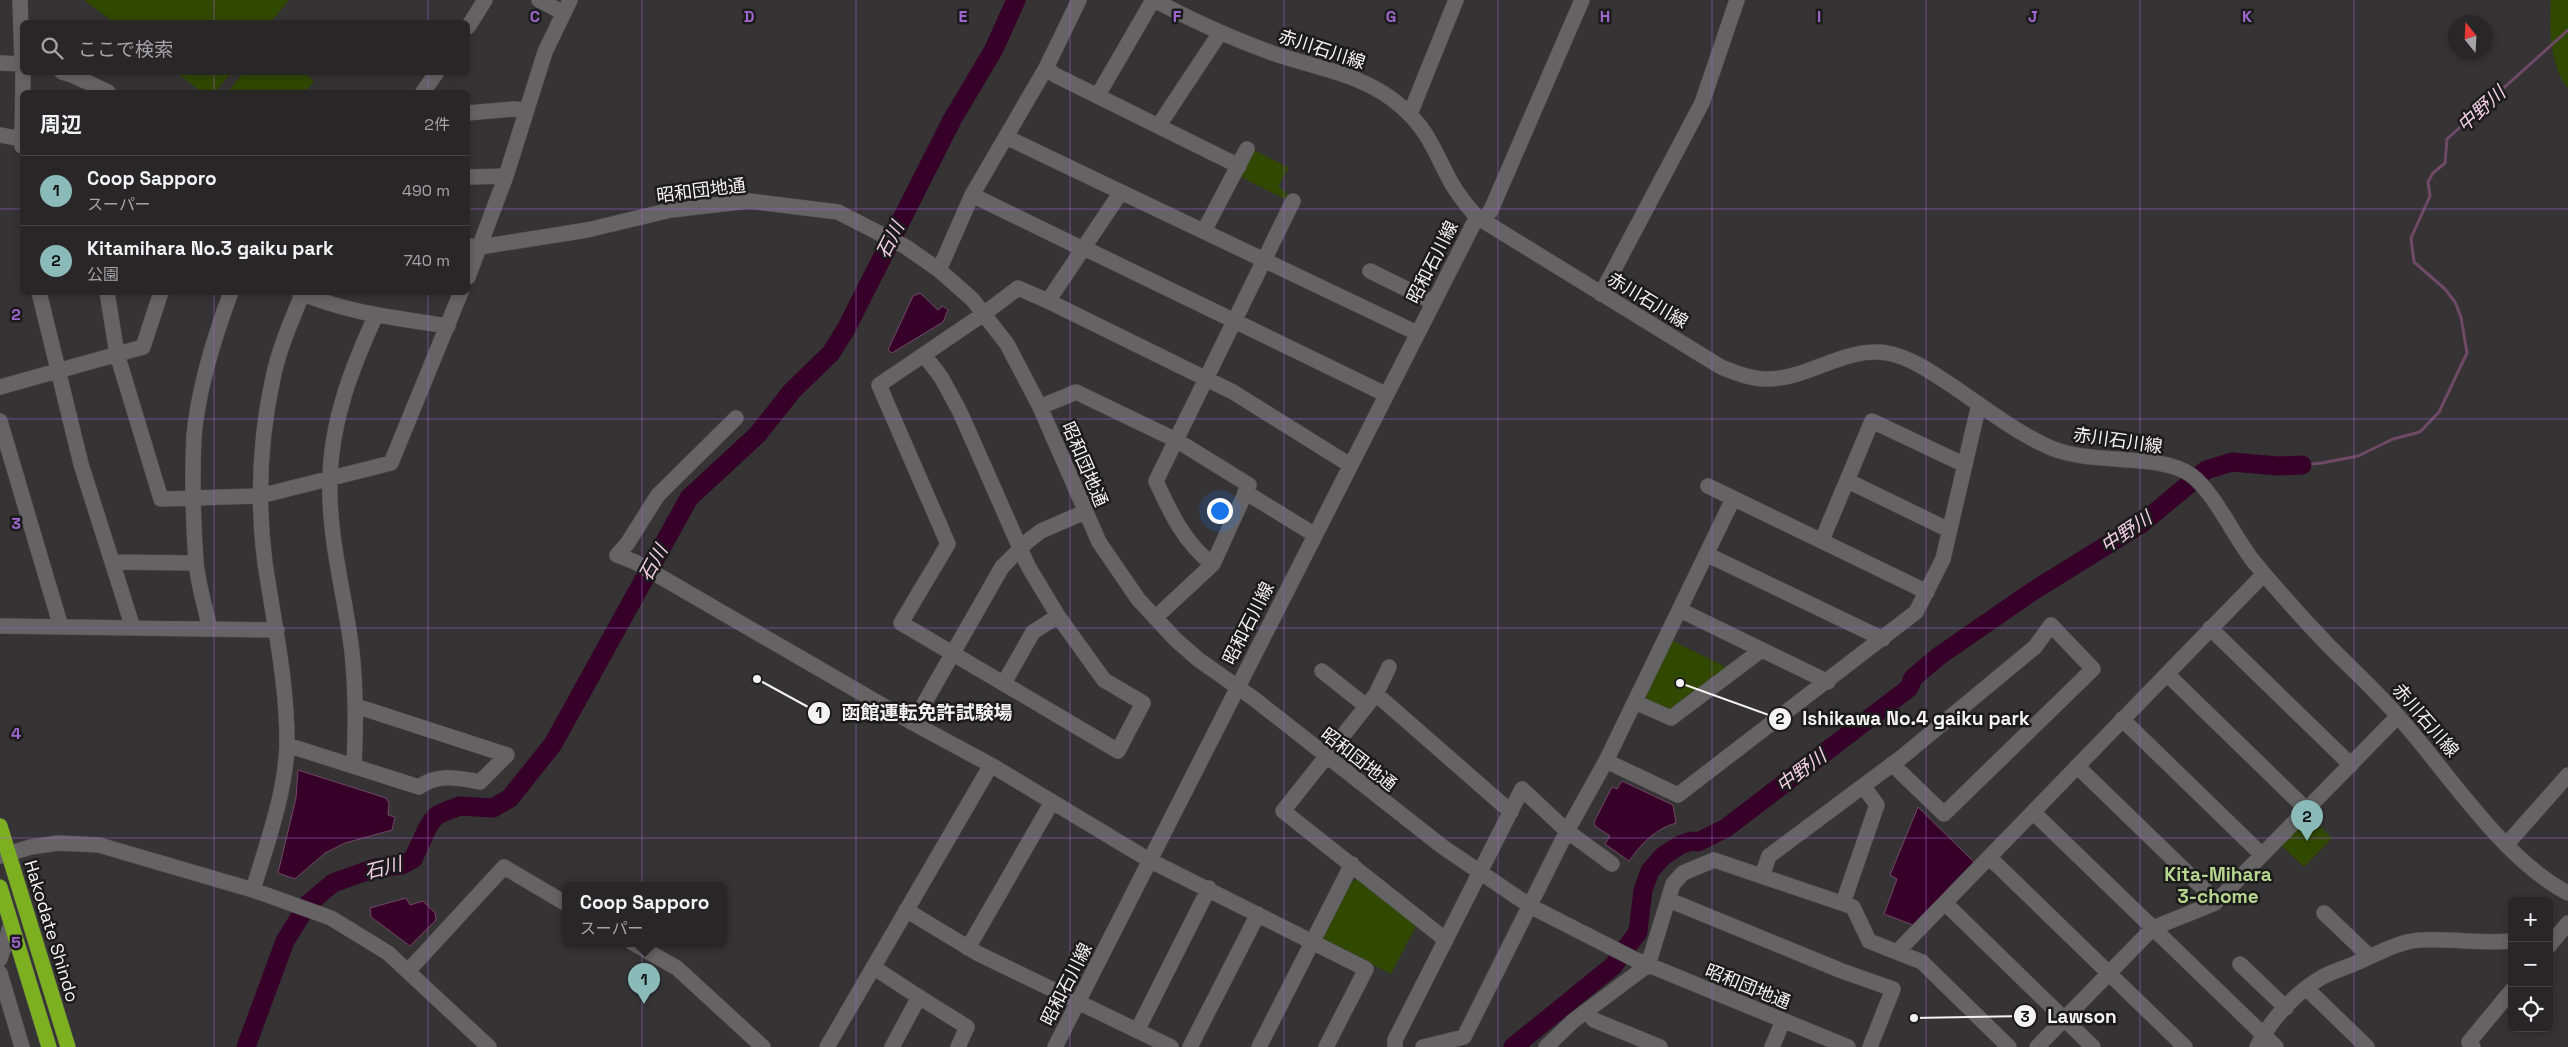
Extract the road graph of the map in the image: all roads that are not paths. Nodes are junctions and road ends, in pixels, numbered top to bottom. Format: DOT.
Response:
graph roads {
  1 [pos="20,0"];
  2 [pos="485,0"];
  3 [pos="539,0"];
  4 [pos="1079,0"];
  5 [pos="1153,0"];
  6 [pos="1456,0"];
  7 [pos="1582,0"];
  8 [pos="1738,0"];
  9 [pos="567,6"];
  10 [pos="21,20"];
  11 [pos="470,24"];
  12 [pos="1220,33"];
  13 [pos="20,62"];
  14 [pos="0,63"];
  15 [pos="1046,68"];
  16 [pos="22,75"];
  17 [pos="72,75"];
  18 [pos="435,75"];
  19 [pos="22,90"];
  20 [pos="104,90"];
  21 [pos="424,90"];
  22 [pos="1098,95"];
  23 [pos="527,110"];
  24 [pos="470,114"];
  25 [pos="1410,114"];
  26 [pos="1159,126"];
  27 [pos="0,135"];
  28 [pos="1006,137"];
  29 [pos="20,139"];
  30 [pos="1247,149"];
  31 [pos="1239,166"];
  32 [pos="506,176"];
  33 [pos="470,177"];
  34 [pos="1121,192"];
  35 [pos="972,195"];
  36 [pos="1293,201"];
  37 [pos="1480,219"];
  38 [pos="1204,231"];
  39 [pos="474,247"];
  40 [pos="1083,248"];
  41 [pos="1263,260"];
  42 [pos="470,267"];
  43 [pos="938,270"];
  44 [pos="1370,271"];
  45 [pos="1601,294"];
  46 [pos="40,295"];
  47 [pos="107,295"];
  48 [pos="160,295"];
  49 [pos="230,295"];
  50 [pos="301,295"];
  51 [pos="309,295"];
  52 [pos="460,295"];
  53 [pos="1048,301"];
  54 [pos="1433,302"];
  55 [pos="985,314"];
  56 [pos="376,315"];
  57 [pos="1235,320"];
  58 [pos="448,326"];
  59 [pos="1417,334"];
  60 [pos="117,354"];
  61 [pos="924,355"];
  62 [pos="57,371"];
  63 [pos="1206,378"];
  64 [pos="0,387"];
  65 [pos="1385,394"];
  66 [pos="1979,404"];
  67 [pos="1040,408"];
  68 [pos="736,418"];
  69 [pos="0,421"];
  70 [pos="1176,440"];
  71 [pos="1350,465"];
  72 [pos="1965,465"];
  73 [pos="330,479"];
  74 [pos="1848,481"];
  75 [pos="1708,486"];
  76 [pos="1245,492"];
  77 [pos="260,496"];
  78 [pos="193,498"];
  79 [pos="1733,499"];
  80 [pos="1085,512"];
  81 [pos="1307,530"];
  82 [pos="1949,530"];
  83 [pos="1822,540"];
  84 [pos="1020,549"];
  85 [pos="1706,554"];
  86 [pos="112,562"];
  87 [pos="196,563"];
  88 [pos="1213,564"];
  89 [pos="2264,574"];
  90 [pos="1927,592"];
  91 [pos="1680,610"];
  92 [pos="1058,616"];
  93 [pos="1155,618"];
  94 [pos="0,626"];
  95 [pos="61,627"];
  96 [pos="133,628"];
  97 [pos="2210,628"];
  98 [pos="210,629"];
  99 [pos="277,630"];
  100 [pos="1883,639"];
  101 [pos="1760,651"];
  102 [pos="953,654"];
  103 [pos="1389,667"];
  104 [pos="1322,672"];
  105 [pos="2167,674"];
  106 [pos="1828,682"];
  107 [pos="1004,684"];
  108 [pos="1236,687"];
  109 [pos="1371,700"];
  110 [pos="1635,702"];
  111 [pos="356,706"];
  112 [pos="2398,716"];
  113 [pos="2122,719"];
  114 [pos="913,723"];
  115 [pos="287,745"];
  116 [pos="1327,758"];
  117 [pos="1606,761"];
  118 [pos="1892,764"];
  119 [pos="991,765"];
  120 [pos="2351,765"];
  121 [pos="354,766"];
  122 [pos="2077,766"];
  123 [pos="2568,775"];
  124 [pos="1863,786"];
  125 [pos="1052,802"];
  126 [pos="2307,810"];
  127 [pos="1511,812"];
  128 [pos="2033,812"];
  129 [pos="0,826"];
  130 [pos="1567,831"];
  131 [pos="2506,845"];
  132 [pos="4,854"];
  133 [pos="2262,856"];
  134 [pos="1989,857"];
  135 [pos="1149,860"];
  136 [pos="1352,864"];
  137 [pos="1612,864"];
  138 [pos="1480,874"];
  139 [pos="1762,876"];
  140 [pos="0,887"];
  141 [pos="1209,888"];
  142 [pos="253,890"];
  143 [pos="2568,893"];
  144 [pos="1669,900"];
  145 [pos="562,902"];
  146 [pos="1945,902"];
  147 [pos="1844,903"];
  148 [pos="2215,903"];
  149 [pos="1530,906"];
  150 [pos="906,910"];
  151 [pos="2324,913"];
  152 [pos="1258,914"];
  153 [pos="2568,923"];
  154 [pos="11,924"];
  155 [pos="2153,928"];
  156 [pos="1446,940"];
  157 [pos="2553,940"];
  158 [pos="2508,941"];
  159 [pos="1313,942"];
  160 [pos="640,947"];
  161 [pos="968,948"];
  162 [pos="1897,952"];
  163 [pos="2370,956"];
  164 [pos="0,959"];
  165 [pos="1641,962"];
  166 [pos="2240,964"];
  167 [pos="873,967"];
  168 [pos="408,971"];
  169 [pos="0,973"];
  170 [pos="2109,974"];
  171 [pos="2306,988"];
  172 [pos="2508,995"];
  173 [pos="919,997"];
  174 [pos="1078,1001"];
  175 [pos="2286,1008"];
  176 [pos="1587,1011"];
  177 [pos="2064,1019"];
  178 [pos="1783,1021"];
  179 [pos="1138,1029"];
  180 [pos="2260,1041"];
  181 [pos="22,1047"];
  182 [pos="49,1047"];
  183 [pos="68,1047"];
  184 [pos="489,1047"];
  185 [pos="763,1047"];
  186 [pos="827,1047"];
  187 [pos="892,1047"];
  188 [pos="958,1047"];
  189 [pos="1055,1047"];
  190 [pos="1171,1047"];
  191 [pos="1190,1047"];
  192 [pos="1259,1047"];
  193 [pos="1326,1047"];
  194 [pos="1395,1047"];
  195 [pos="1423,1047"];
  196 [pos="1546,1047"];
  197 [pos="1660,1047"];
  198 [pos="1772,1047"];
  199 [pos="1848,1047"];
  200 [pos="1870,1047"];
  201 [pos="2010,1047"];
  202 [pos="2037,1047"];
  203 [pos="2093,1047"];
  204 [pos="2185,1047"];
  205 [pos="2276,1047"];
  206 [pos="2367,1047"];
  207 [pos="2474,1047"];
  1 -- 10 [label="street"];
  2 -- 11 [label="street"];
  3 -- 9 [label="street"];
  4 -- 15 [label="street"];
  5 -- 12 [label="street, 赤川石川線"];
  5 -- 22 [label="street"];
  6 -- 25 [label="street"];
  7 -- 37 [label="street, 昭和石川線"];
  8 -- 45 [label="street"];
  9 -- 23 [label="street"];
  12 -- 25 [label="street, 赤川石川線"];
  12 -- 26 [label="street"];
  13 -- 14 [label="street"];
  15 -- 22 [label="street"];
  15 -- 28 [label="street"];
  16 -- 19 [label="street"];
  17 -- 20 [label="street"];
  18 -- 21 [label="street"];
  22 -- 26 [label="street"];
  23 -- 24 [label="street"];
  23 -- 32 [label="street"];
  25 -- 37 [label="street, 赤川石川線"];
  26 -- 31 [label="street"];
  27 -- 29 [label="street"];
  28 -- 34 [label="street"];
  28 -- 35 [label="street"];
  30 -- 31 [label="street"];
  31 -- 38 [label="street"];
  32 -- 33 [label="street"];
  32 -- 39 [label="street"];
  34 -- 38 [label="street"];
  34 -- 40 [label="street"];
  35 -- 40 [label="street"];
  35 -- 43 [label="street"];
  36 -- 41 [label="street"];
  37 -- 45 [label="street, 赤川石川線"];
  37 -- 54 [label="street, 昭和石川線"];
  38 -- 41 [label="street"];
  39 -- 42 [label="street"];
  39 -- 43 [label="street, 昭和団地通"];
  40 -- 53 [label="street"];
  40 -- 57 [label="street"];
  41 -- 57 [label="street"];
  41 -- 59 [label="street"];
  43 -- 55 [label="street, 昭和団地通"];
  44 -- 54 [label="street"];
  45 -- 66 [label="street, 赤川石川線"];
  46 -- 62 [label="street"];
  47 -- 60 [label="street"];
  48 -- 60 [label="street"];
  49 -- 78 [label="street"];
  50 -- 77 [label="street"];
  51 -- 56 [label="street"];
  52 -- 58 [label="street"];
  53 -- 55 [label="street"];
  53 -- 63 [label="street"];
  54 -- 59 [label="street, 昭和石川線"];
  55 -- 61 [label="street"];
  55 -- 67 [label="street, 昭和団地通"];
  56 -- 58 [label="street"];
  56 -- 73 [label="street"];
  57 -- 63 [label="street"];
  57 -- 65 [label="street"];
  58 -- 73 [label="street"];
  59 -- 65 [label="street, 昭和石川線"];
  60 -- 62 [label="street"];
  60 -- 78 [label="street"];
  61 -- 84 [label="street"];
  61 -- 102 [label="street"];
  62 -- 64 [label="street"];
  62 -- 86 [label="street"];
  63 -- 70 [label="street"];
  63 -- 71 [label="street"];
  65 -- 71 [label="street, 昭和石川線"];
  66 -- 72 [label="street"];
  66 -- 89 [label="street, 赤川石川線"];
  67 -- 70 [label="street"];
  67 -- 80 [label="street, 昭和団地通"];
  68 -- 114 [label="street"];
  69 -- 95 [label="street"];
  70 -- 76 [label="street"];
  70 -- 88 [label="street"];
  71 -- 108 [label="street, 昭和石川線"];
  72 -- 74 [label="street"];
  72 -- 82 [label="street"];
  73 -- 77 [label="street"];
  73 -- 111 [label="street"];
  74 -- 82 [label="street"];
  74 -- 83 [label="street"];
  75 -- 79 [label="street"];
  76 -- 81 [label="street"];
  76 -- 88 [label="street"];
  77 -- 78 [label="street"];
  77 -- 99 [label="street"];
  78 -- 87 [label="street"];
  79 -- 83 [label="street"];
  79 -- 85 [label="street"];
  80 -- 84 [label="street"];
  80 -- 93 [label="street, 昭和団地通"];
  82 -- 90 [label="street"];
  83 -- 90 [label="street"];
  84 -- 92 [label="street"];
  84 -- 102 [label="street"];
  85 -- 91 [label="street"];
  85 -- 100 [label="street"];
  86 -- 87 [label="street"];
  86 -- 96 [label="street"];
  87 -- 98 [label="street"];
  88 -- 93 [label="street"];
  89 -- 97 [label="street"];
  89 -- 112 [label="street, 赤川石川線"];
  90 -- 100 [label="street"];
  91 -- 101 [label="street"];
  91 -- 110 [label="street"];
  92 -- 107 [label="street"];
  92 -- 107 [label="street"];
  93 -- 108 [label="street, 昭和団地通"];
  94 -- 95 [label="street"];
  95 -- 96 [label="street"];
  96 -- 98 [label="street"];
  97 -- 105 [label="street"];
  97 -- 120 [label="street"];
  98 -- 99 [label="street"];
  99 -- 115 [label="street"];
  100 -- 106 [label="street"];
  101 -- 106 [label="street"];
  101 -- 110 [label="street"];
  102 -- 107 [label="street"];
  102 -- 114 [label="street"];
  103 -- 109 [label="street"];
  104 -- 109 [label="street"];
  105 -- 113 [label="street"];
  105 -- 126 [label="street"];
  106 -- 117 [label="street"];
  108 -- 116 [label="street, 昭和団地通"];
  108 -- 135 [label="street, 昭和石川線"];
  109 -- 116 [label="street"];
  109 -- 127 [label="street"];
  110 -- 117 [label="street"];
  111 -- 121 [label="street"];
  111 -- 121 [label="street"];
  112 -- 120 [label="street"];
  112 -- 131 [label="street, 赤川石川線"];
  113 -- 122 [label="street"];
  113 -- 133 [label="street"];
  114 -- 119 [label="street"];
  115 -- 121 [label="street"];
  115 -- 142 [label="street"];
  116 -- 136 [label="street"];
  116 -- 138 [label="street, 昭和団地通"];
  117 -- 130 [label="street"];
  118 -- 118 [label="street"];
  118 -- 124 [label="street"];
  119 -- 125 [label="street"];
  119 -- 150 [label="street"];
  120 -- 126 [label="street"];
  122 -- 128 [label="street"];
  122 -- 148 [label="street"];
  123 -- 131 [label="street"];
  124 -- 139 [label="street"];
  124 -- 147 [label="street"];
  125 -- 135 [label="street"];
  125 -- 161 [label="street"];
  126 -- 133 [label="street"];
  127 -- 130 [label="street"];
  127 -- 138 [label="street"];
  128 -- 134 [label="street"];
  128 -- 155 [label="street"];
  129 -- 132 [label="highway, Hakodate Shindo"];
  130 -- 137 [label="street"];
  130 -- 149 [label="street"];
  131 -- 143 [label="street, 赤川石川線"];
  132 -- 142 [label="street"];
  132 -- 183 [label="highway, Hakodate Shindo"];
  133 -- 148 [label="street"];
  134 -- 146 [label="street"];
  134 -- 170 [label="street"];
  135 -- 141 [label="street"];
  135 -- 174 [label="street, 昭和石川線"];
  136 -- 156 [label="street"];
  136 -- 159 [label="street"];
  138 -- 149 [label="street, 昭和団地通"];
  138 -- 156 [label="street"];
  139 -- 144 [label="street"];
  139 -- 147 [label="street"];
  140 -- 154 [label="highway, Hakodate Shindo"];
  141 -- 152 [label="street"];
  141 -- 179 [label="street"];
  142 -- 168 [label="street"];
  144 -- 165 [label="street"];
  144 -- 200 [label="street"];
  145 -- 168 [label="street"];
  146 -- 162 [label="street"];
  146 -- 177 [label="street"];
  147 -- 162 [label="street"];
  148 -- 155 [label="street"];
  149 -- 165 [label="street, 昭和団地通"];
  149 -- 195 [label="street"];
  150 -- 161 [label="street"];
  150 -- 167 [label="street"];
  151 -- 163 [label="street"];
  152 -- 159 [label="street"];
  152 -- 191 [label="street"];
  153 -- 157 [label="street"];
  154 -- 164 [label="street"];
  154 -- 182 [label="highway, Hakodate Shindo"];
  155 -- 170 [label="street"];
  155 -- 180 [label="street"];
  156 -- 194 [label="street"];
  158 -- 163 [label="street"];
  159 -- 192 [label="street"];
  159 -- 193 [label="street"];
  160 -- 185 [label="street"];
  161 -- 174 [label="street"];
  162 -- 201 [label="street"];
  163 -- 171 [label="street"];
  165 -- 176 [label="street"];
  165 -- 178 [label="street, 昭和団地通"];
  166 -- 175 [label="street"];
  167 -- 173 [label="street"];
  167 -- 186 [label="street"];
  168 -- 184 [label="street"];
  169 -- 181 [label="street"];
  170 -- 177 [label="street"];
  170 -- 204 [label="street"];
  171 -- 175 [label="street"];
  171 -- 206 [label="street"];
  172 -- 207 [label="street"];
  173 -- 187 [label="street"];
  173 -- 188 [label="street"];
  174 -- 179 [label="street"];
  174 -- 189 [label="street, 昭和石川線"];
  175 -- 180 [label="street"];
  176 -- 196 [label="street"];
  176 -- 197 [label="street"];
  177 -- 202 [label="street"];
  177 -- 203 [label="street"];
  178 -- 198 [label="street"];
  178 -- 199 [label="street, 昭和団地通"];
  179 -- 190 [label="street"];
  180 -- 205 [label="street"];
}
